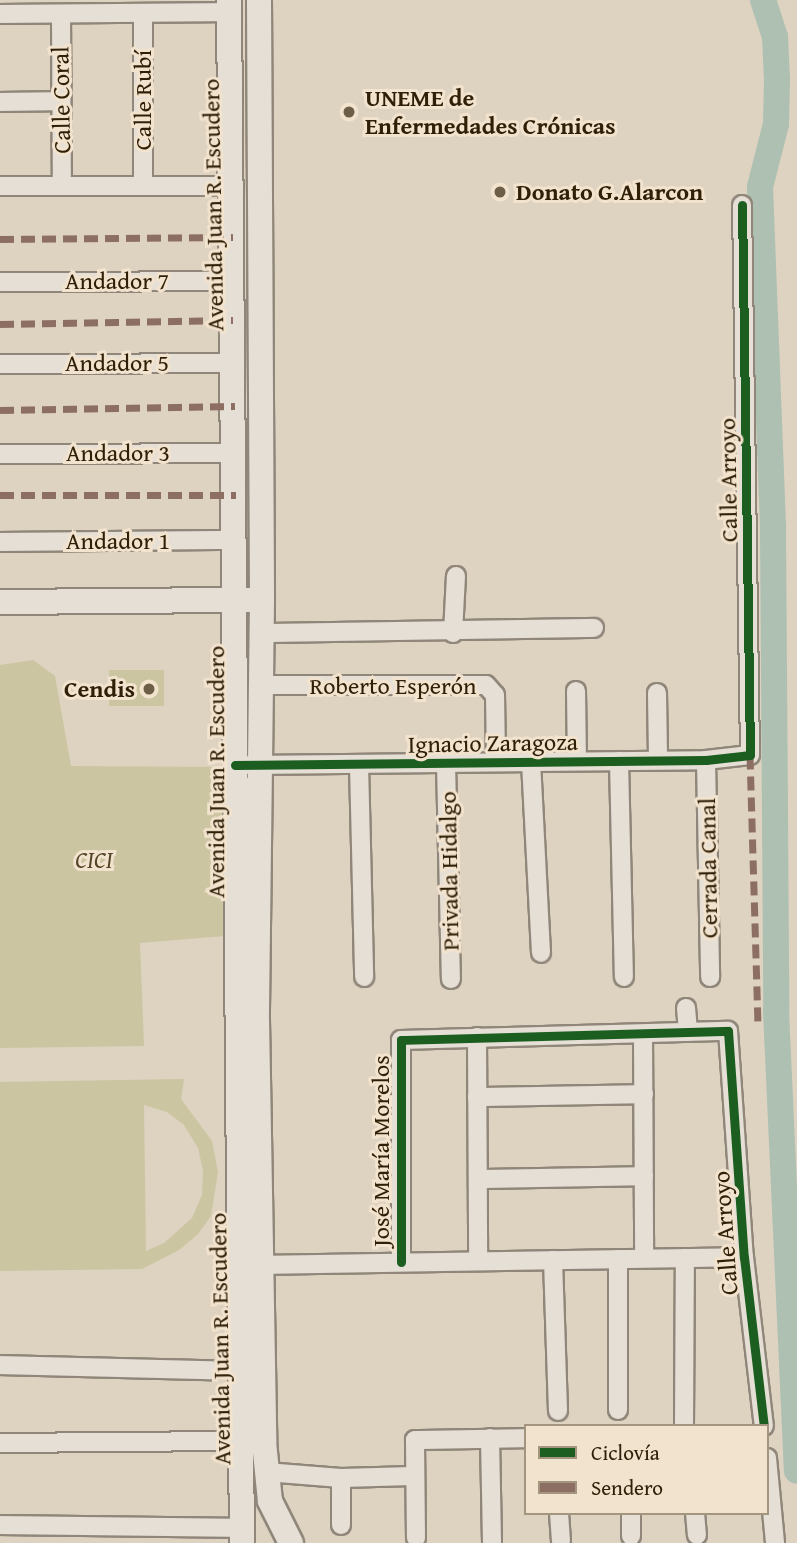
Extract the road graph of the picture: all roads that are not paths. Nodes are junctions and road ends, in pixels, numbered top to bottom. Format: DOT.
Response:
graph roads {
  1 [pos="259,0"];
  2 [pos="229,6"];
  3 [pos="8,9"];
  4 [pos="143,13"];
  5 [pos="61,14"];
  6 [pos="61,101"];
  7 [pos="0,102"];
  8 [pos="0,186"];
  9 [pos="62,186"];
  10 [pos="144,186"];
  11 [pos="231,186"];
  12 [pos="742,205"];
  13 [pos="233,281"];
  14 [pos="0,282"];
  15 [pos="234,363"];
  16 [pos="0,364"];
  17 [pos="235,453"];
  18 [pos="0,454"];
  19 [pos="236,495"];
  20 [pos="262,495"];
  21 [pos="236,540"];
  22 [pos="0,542"];
  23 [pos="456,576"];
  24 [pos="262,600"];
  25 [pos="234,601"];
  26 [pos="0,602"];
  27 [pos="593,628"];
  28 [pos="262,633"];
  29 [pos="453,633"];
  30 [pos="260,685"];
  31 [pos="576,691"];
  32 [pos="657,693"];
  33 [pos="750,755"];
  34 [pos="658,758"];
  35 [pos="706,760"];
  36 [pos="577,761"];
  37 [pos="619,761"];
  38 [pos="496,762"];
  39 [pos="531,762"];
  40 [pos="446,763"];
  41 [pos="235,765"];
  42 [pos="260,765"];
  43 [pos="359,765"];
  44 [pos="541,953"];
  45 [pos="364,976"];
  46 [pos="624,976"];
  47 [pos="710,977"];
  48 [pos="451,979"];
  49 [pos="686,1008"];
  50 [pos="247,1020"];
  51 [pos="688,1032"];
  52 [pos="643,1035"];
  53 [pos="477,1037"];
  54 [pos="644,1094"];
  55 [pos="477,1097"];
  56 [pos="644,1176"];
  57 [pos="478,1179"];
  58 [pos="744,1256"];
  59 [pos="645,1258"];
  60 [pos="685,1258"];
  61 [pos="618,1259"];
  62 [pos="554,1260"];
  63 [pos="478,1261"];
  64 [pos="401,1262"];
  65 [pos="250,1265"];
  66 [pos="0,1365"];
  67 [pos="212,1370"];
  68 [pos="618,1410"];
  69 [pos="558,1411"];
  70 [pos="684,1424"];
  71 [pos="764,1424"];
  72 [pos="524,1437"];
  73 [pos="490,1438"];
  74 [pos="253,1441"];
  75 [pos="0,1443"];
  76 [pos="266,1472"];
  77 [pos="413,1476"];
  78 [pos="341,1478"];
  79 [pos="769,1479"];
  80 [pos="559,1515"];
  81 [pos="631,1515"];
  82 [pos="695,1515"];
  83 [pos="0,1525"];
  84 [pos="341,1525"];
  85 [pos="66,1535"];
  86 [pos="697,1535"];
  87 [pos="147,1536"];
  88 [pos="242,1536"];
  89 [pos="631,1536"];
  90 [pos="416,1538"];
  91 [pos="561,1541"];
  92 [pos="291,1543"];
  93 [pos="492,1543"];
  94 [pos="775,1543"];
  1 -- 20 [label="main road, Avenida Juan R. Escudero"];
  2 -- 4 [label="street"];
  2 -- 11 [label="main road, Avenida Juan R. Escudero"];
  3 -- 5 [label="street"];
  4 -- 5 [label="street"];
  4 -- 10 [label="street, Calle Rubí"];
  5 -- 6 [label="street, Calle Coral"];
  6 -- 7 [label="street"];
  6 -- 9 [label="street, Calle Coral"];
  8 -- 9 [label="street"];
  9 -- 10 [label="street"];
  10 -- 11 [label="street"];
  11 -- 13 [label="main road, Avenida Juan R. Escudero"];
  12 -- 33 [label="street, Calle Arroyo"];
  13 -- 14 [label="street, Andador 7"];
  13 -- 15 [label="main road, Avenida Juan R. Escudero"];
  15 -- 16 [label="street, Andador 5"];
  15 -- 17 [label="main road, Avenida Juan R. Escudero"];
  17 -- 18 [label="street, Andador 3"];
  17 -- 19 [label="main road, Avenida Juan R. Escudero"];
  19 -- 20 [label="main road"];
  19 -- 21 [label="main road, Avenida Juan R. Escudero"];
  20 -- 24 [label="main road, Avenida Juan R. Escudero"];
  21 -- 22 [label="street, Andador 1"];
  21 -- 25 [label="main road, Avenida Juan R. Escudero"];
  23 -- 29 [label="street"];
  24 -- 25 [label="main road"];
  24 -- 28 [label="main road, Avenida Juan R. Escudero"];
  25 -- 26 [label="main road"];
  25 -- 41 [label="main road, Avenida Juan R. Escudero"];
  27 -- 29 [label="street"];
  28 -- 29 [label="street"];
  28 -- 30 [label="main road, Avenida Juan R. Escudero"];
  30 -- 38 [label="street, Roberto Esperón"];
  30 -- 42 [label="main road, Avenida Juan R. Escudero"];
  31 -- 36 [label="street"];
  32 -- 34 [label="street"];
  33 -- 35 [label="street, Ignacio Zaragoza"];
  34 -- 35 [label="street, Ignacio Zaragoza"];
  34 -- 37 [label="street, Ignacio Zaragoza"];
  35 -- 47 [label="street, Cerrada Canal"];
  36 -- 37 [label="street, Ignacio Zaragoza"];
  36 -- 39 [label="street, Ignacio Zaragoza"];
  37 -- 46 [label="street"];
  38 -- 39 [label="street, Ignacio Zaragoza"];
  38 -- 40 [label="street, Ignacio Zaragoza"];
  39 -- 44 [label="street"];
  40 -- 43 [label="street, Ignacio Zaragoza"];
  40 -- 48 [label="street, Privada Hidalgo"];
  41 -- 42 [label="street, Ignacio Zaragoza"];
  41 -- 50 [label="main road, Avenida Juan R. Escudero"];
  42 -- 43 [label="street, Ignacio Zaragoza"];
  42 -- 50 [label="main road, Avenida Juan R. Escudero"];
  43 -- 45 [label="street"];
  49 -- 51 [label="street"];
  50 -- 65 [label="main road, Avenida Juan R. Escudero"];
  51 -- 52 [label="street"];
  51 -- 58 [label="street, Calle Arroyo"];
  52 -- 53 [label="street"];
  52 -- 54 [label="street"];
  53 -- 55 [label="street"];
  53 -- 64 [label="street, José María Morelos"];
  54 -- 55 [label="street"];
  54 -- 56 [label="street"];
  55 -- 57 [label="street"];
  56 -- 57 [label="street"];
  56 -- 59 [label="street"];
  57 -- 63 [label="street"];
  58 -- 60 [label="street"];
  58 -- 71 [label="street, Calle Arroyo"];
  59 -- 60 [label="street"];
  59 -- 61 [label="street"];
  60 -- 70 [label="street"];
  61 -- 62 [label="street"];
  61 -- 68 [label="street"];
  62 -- 63 [label="street"];
  62 -- 69 [label="street"];
  63 -- 64 [label="street"];
  64 -- 65 [label="street"];
  65 -- 74 [label="main road, Avenida Juan R. Escudero"];
  66 -- 67 [label="street"];
  72 -- 73 [label="street"];
  73 -- 77 [label="street"];
  73 -- 93 [label="street"];
  74 -- 75 [label="street"];
  74 -- 76 [label="main road, Avenida Juan R. Escudero"];
  74 -- 88 [label="main road, Avenida Juan R. Escudero"];
  76 -- 78 [label="street"];
  76 -- 92 [label="main road, Avenida Juan R. Escudero"];
  77 -- 78 [label="street"];
  77 -- 90 [label="street"];
  78 -- 84 [label="street"];
  79 -- 94 [label="street"];
  80 -- 91 [label="street"];
  81 -- 89 [label="street"];
  82 -- 86 [label="street"];
  83 -- 85 [label="street"];
  85 -- 87 [label="street"];
  87 -- 88 [label="street"];
}
